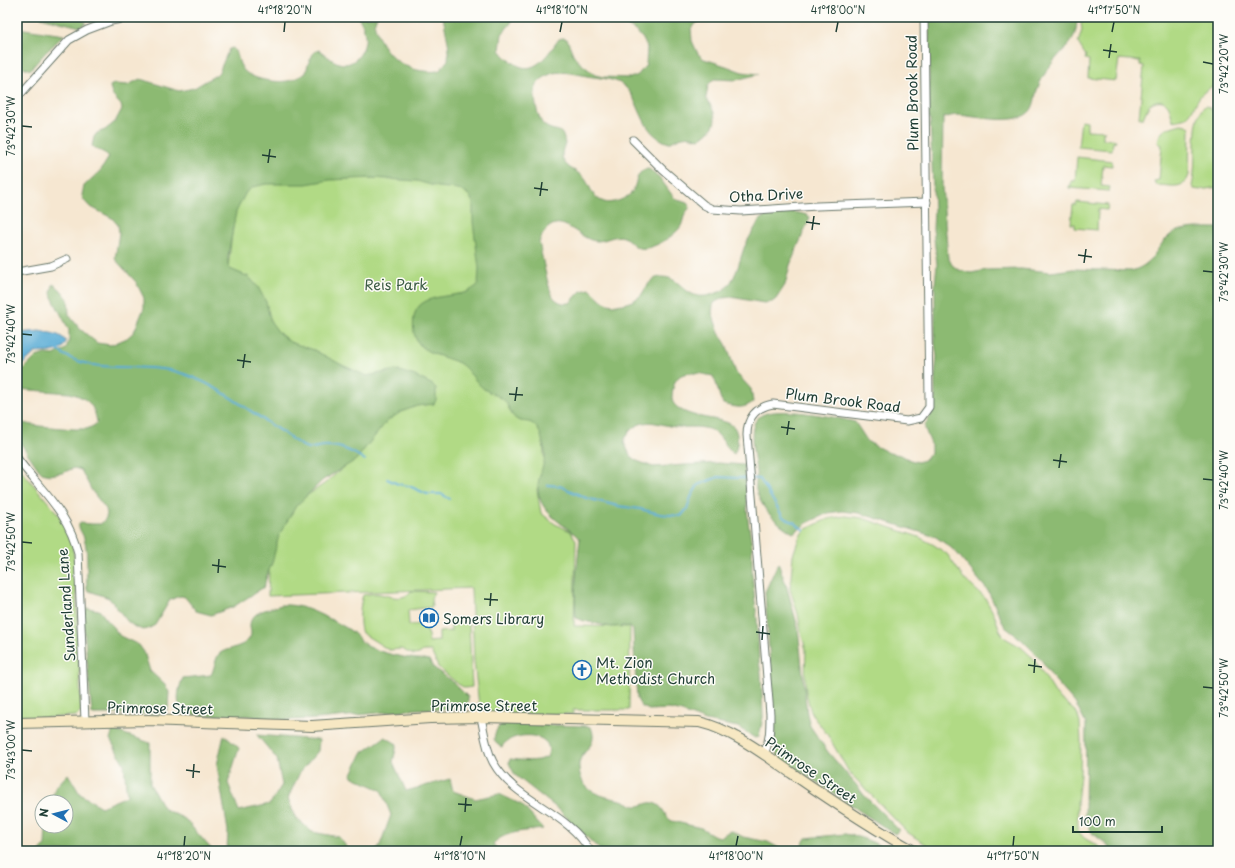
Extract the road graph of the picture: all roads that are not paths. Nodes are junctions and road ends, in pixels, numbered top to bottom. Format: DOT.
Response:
graph roads {
  1 [pos="131,17"];
  2 [pos="924,17"];
  3 [pos="17,98"];
  4 [pos="633,140"];
  5 [pos="926,202"];
  6 [pos="67,259"];
  7 [pos="17,272"];
  8 [pos="17,458"];
  9 [pos="481,717"];
  10 [pos="85,721"];
  11 [pos="17,723"];
  12 [pos="764,754"];
  13 [pos="590,851"];
  14 [pos="914,851"];
  1 -- 3 [label="street"];
  2 -- 5 [label="street, Plum Brook Road"];
  4 -- 5 [label="street, Otha Drive"];
  5 -- 12 [label="street, Plum Brook Road"];
  6 -- 7 [label="street"];
  8 -- 10 [label="street, Sunderland Lane"];
  9 -- 10 [label="main road, Primrose Street"];
  9 -- 12 [label="main road, Primrose Street"];
  9 -- 13 [label="street"];
  10 -- 11 [label="main road, Primrose Street"];
  12 -- 14 [label="main road, Primrose Street"];
}
